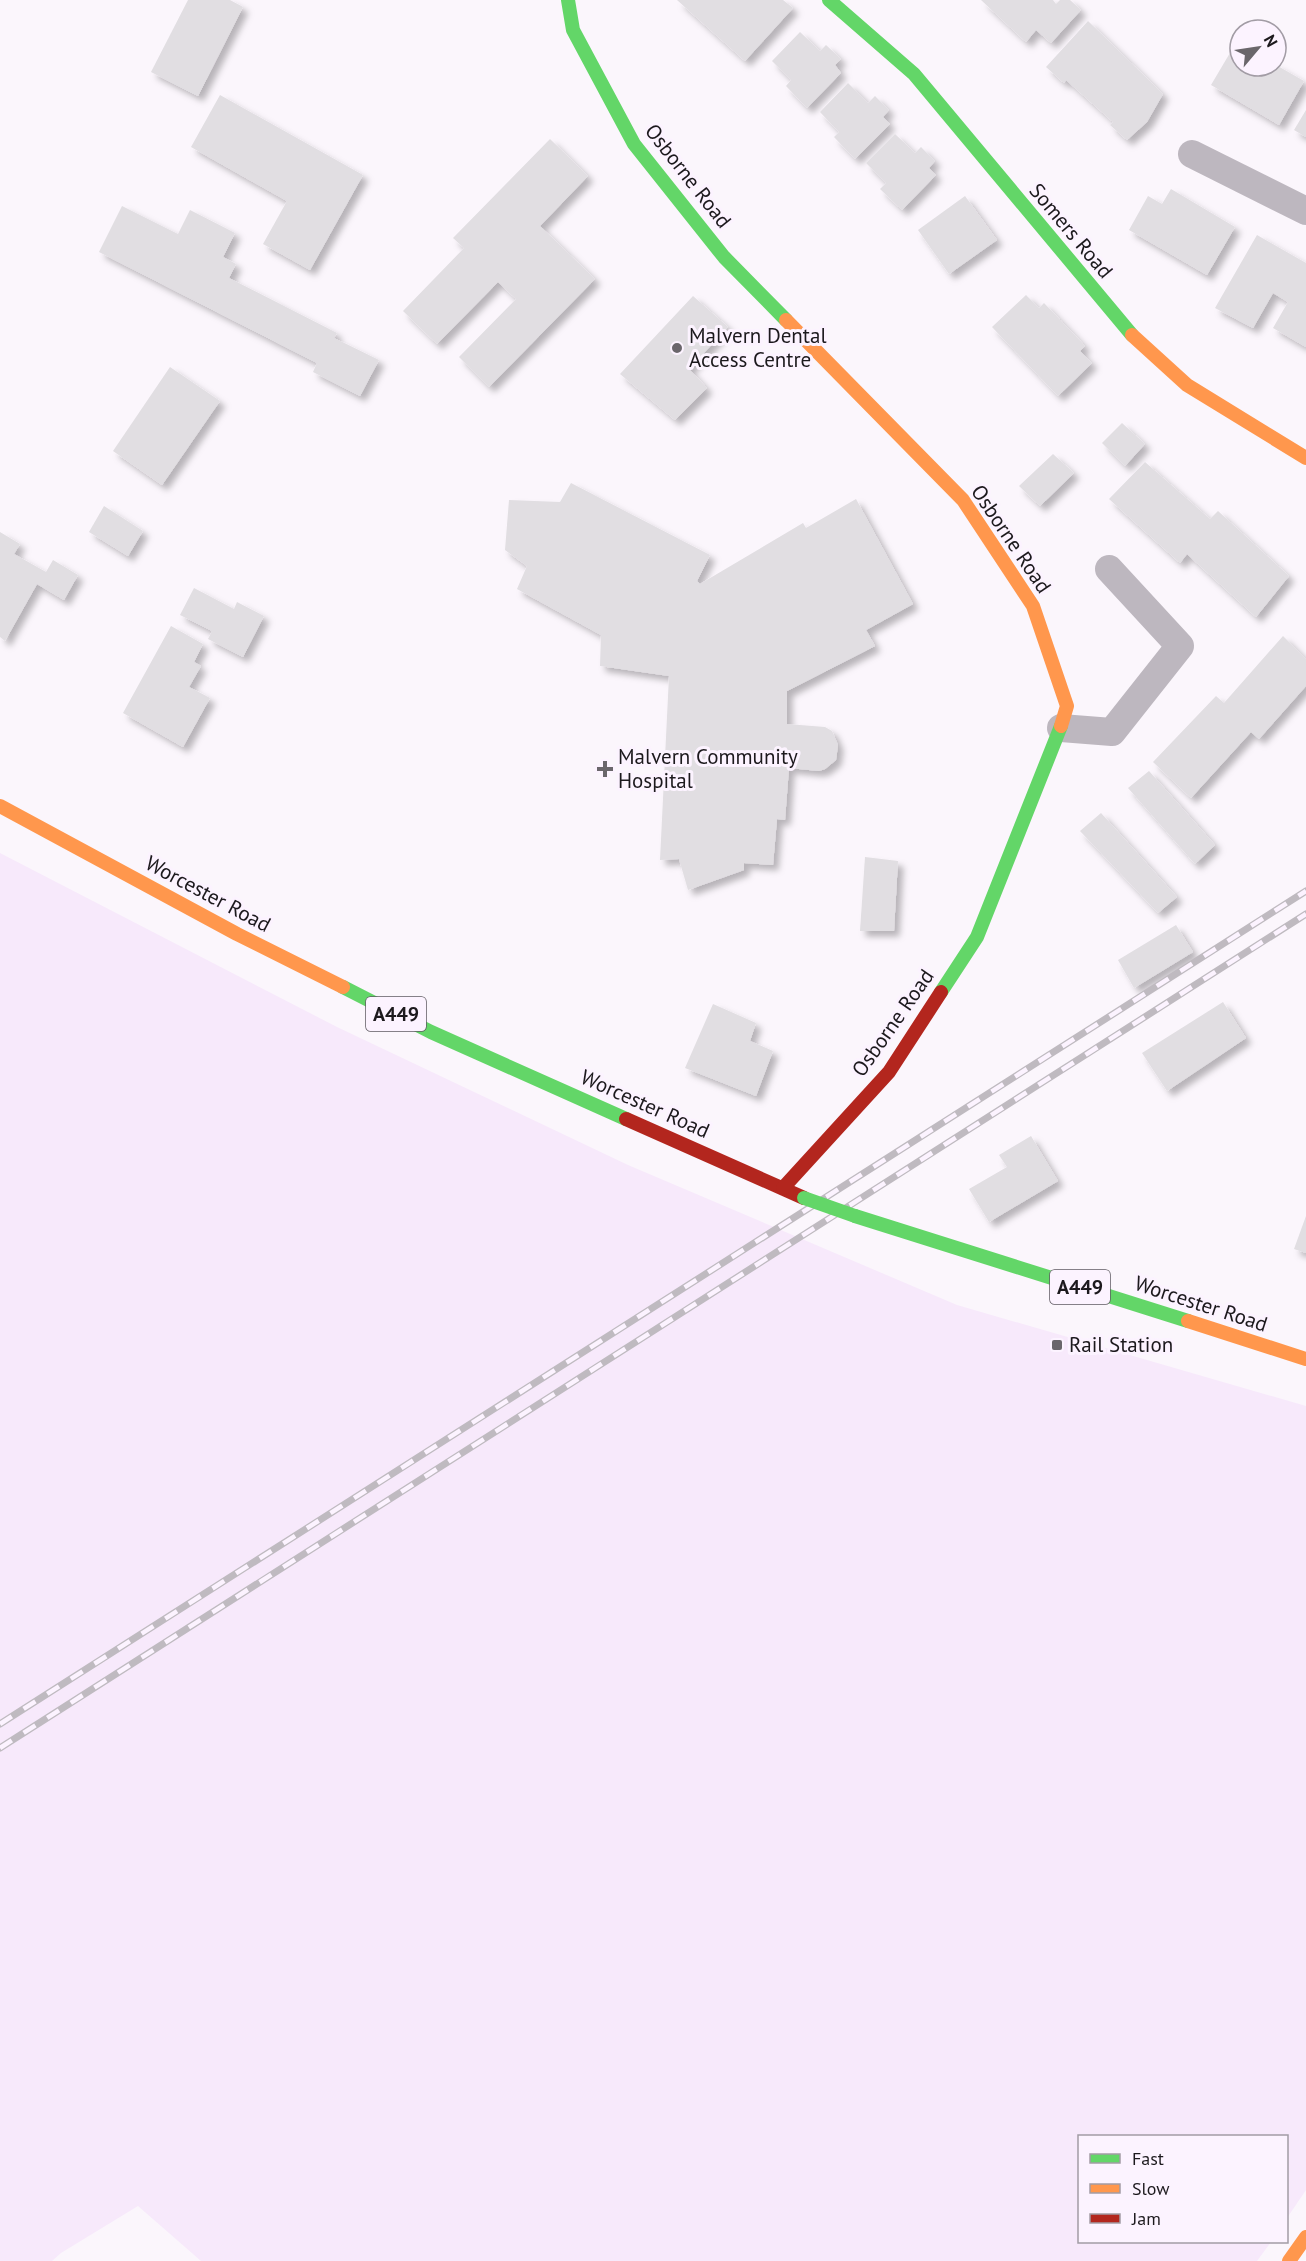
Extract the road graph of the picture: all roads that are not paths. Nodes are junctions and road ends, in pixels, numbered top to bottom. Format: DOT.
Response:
graph roads {
  1 [pos="568,0"];
  2 [pos="829,0"];
  3 [pos="1192,154"];
  4 [pos="1306,211"];
  5 [pos="1306,458"];
  6 [pos="1109,569"];
  7 [pos="1061,728"];
  8 [pos="0,806"];
  9 [pos="783,1188"];
  10 [pos="1306,1359"];
  11 [pos="1306,2237"];
  12 [pos="1289,2261"];
  1 -- 7 [label="main road, Osborne Road"];
  2 -- 5 [label="main road, Somers Road"];
  3 -- 4 [label="street"];
  6 -- 7 [label="street"];
  7 -- 9 [label="main road, Osborne Road"];
  8 -- 9 [label="main road, Worcester Road / A449"];
  9 -- 10 [label="main road, Worcester Road / A449, bridge"];
  11 -- 12 [label="main road"];
}
